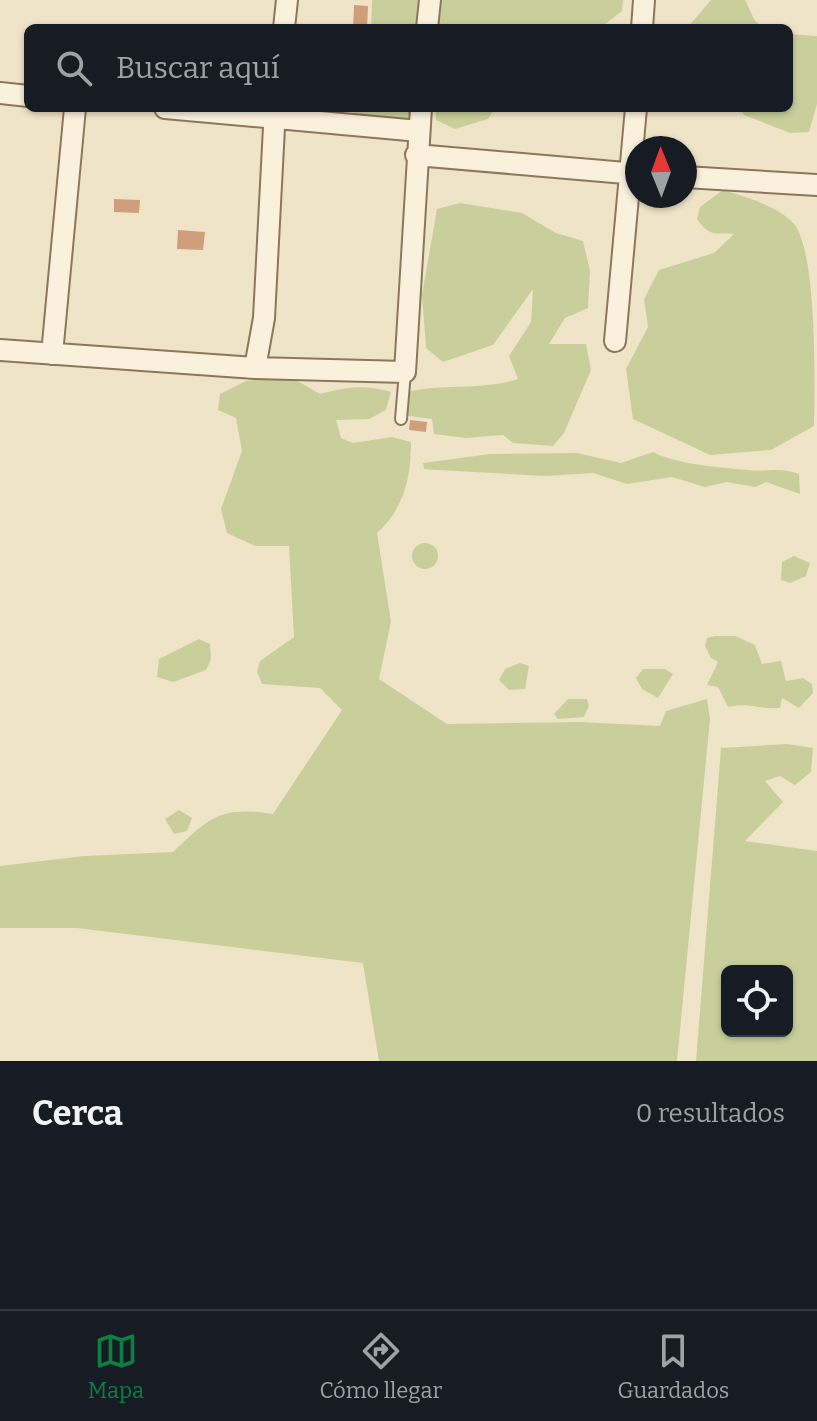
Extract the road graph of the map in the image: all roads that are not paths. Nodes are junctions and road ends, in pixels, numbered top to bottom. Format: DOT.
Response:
graph roads {
  1 [pos="287,0"];
  2 [pos="430,0"];
  3 [pos="644,0"];
  4 [pos="284,24"];
  5 [pos="427,24"];
  6 [pos="642,24"];
  7 [pos="0,93"];
  8 [pos="24,96"];
  9 [pos="75,112"];
  10 [pos="253,112"];
  11 [pos="421,112"];
  12 [pos="636,112"];
  13 [pos="275,113"];
  14 [pos="419,131"];
  15 [pos="635,136"];
  16 [pos="416,155"];
  17 [pos="625,173"];
  18 [pos="697,178"];
  19 [pos="817,185"];
  20 [pos="630,208"];
  21 [pos="615,341"];
  22 [pos="0,350"];
  23 [pos="52,354"];
  24 [pos="255,368"];
  25 [pos="405,372"];
  26 [pos="401,419"];
  1 -- 4 [label="street"];
  2 -- 5 [label="street"];
  3 -- 6 [label="street"];
  7 -- 8 [label="street"];
  9 -- 23 [label="street"];
  10 -- 13 [label="street"];
  11 -- 14 [label="street"];
  12 -- 15 [label="street"];
  13 -- 14 [label="street"];
  13 -- 24 [label="street"];
  14 -- 16 [label="street"];
  16 -- 17 [label="street"];
  16 -- 25 [label="street"];
  18 -- 19 [label="street"];
  20 -- 21 [label="street"];
  22 -- 23 [label="street"];
  23 -- 24 [label="street"];
  24 -- 25 [label="street"];
  25 -- 26 [label="lane"];
}
